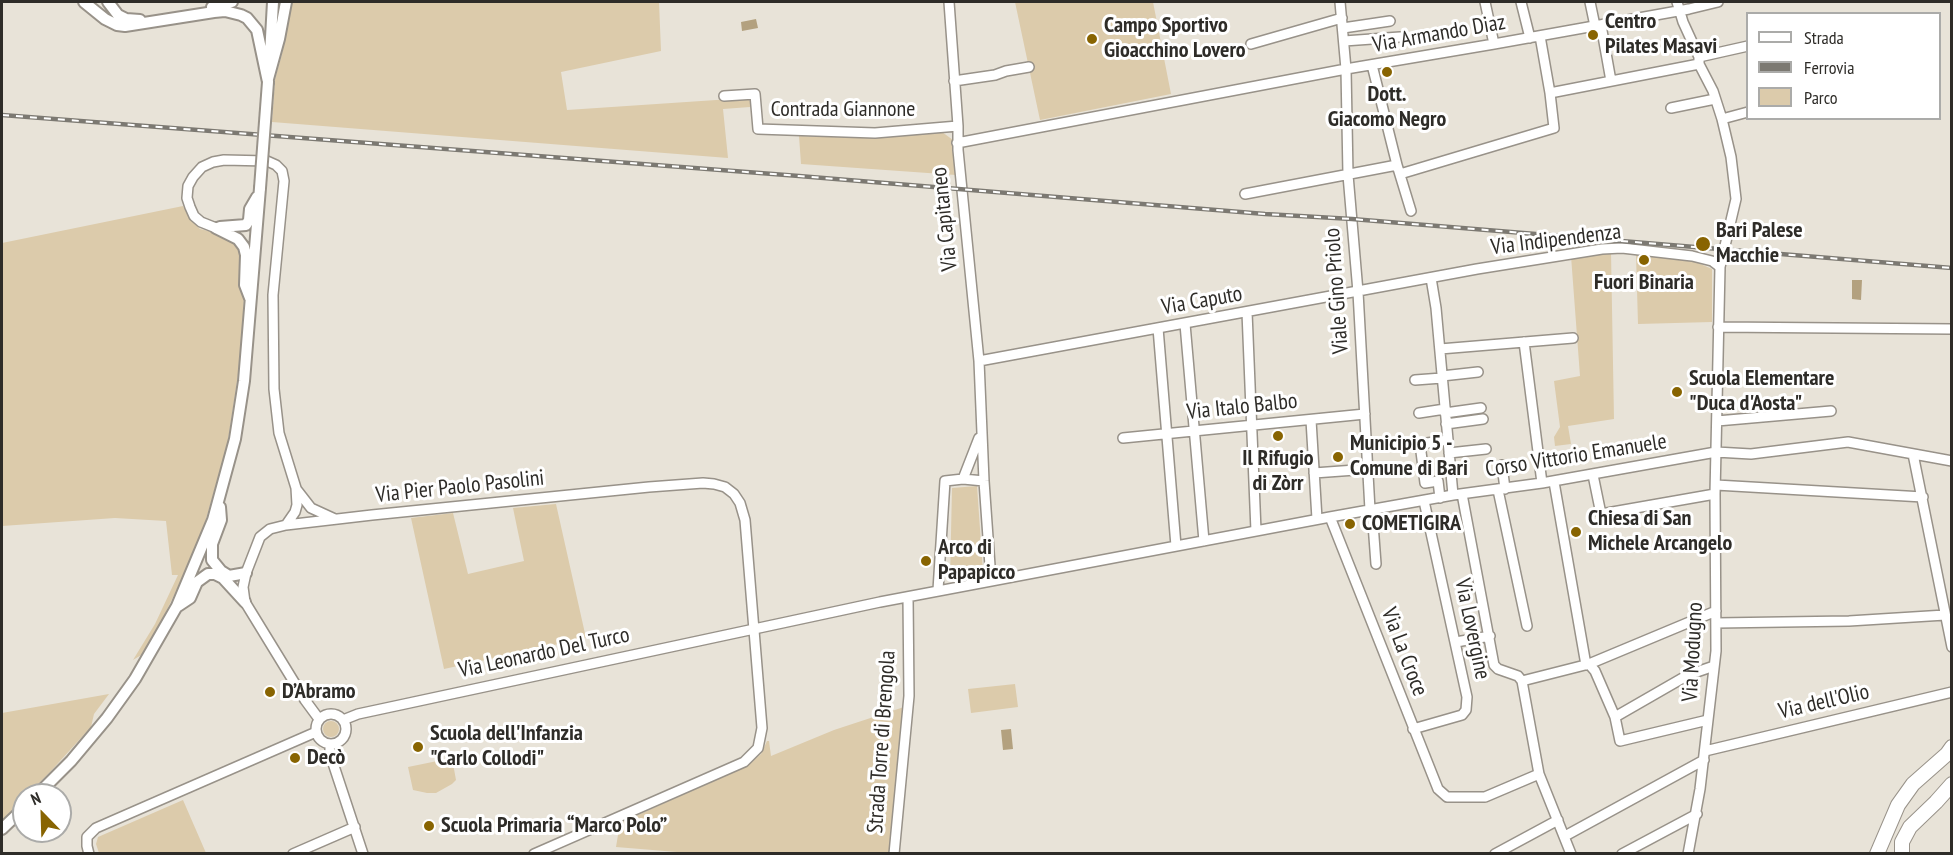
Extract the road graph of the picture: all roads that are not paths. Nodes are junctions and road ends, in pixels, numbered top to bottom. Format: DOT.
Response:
graph roads {
  1 [pos="84,2"];
  2 [pos="108,2"];
  3 [pos="232,2"];
  4 [pos="273,2"];
  5 [pos="286,2"];
  6 [pos="949,2"];
  7 [pos="1340,2"];
  8 [pos="1485,2"];
  9 [pos="1521,2"];
  10 [pos="1590,2"];
  11 [pos="1718,2"];
  12 [pos="1678,6"];
  13 [pos="1390,21"];
  14 [pos="1342,23"];
  15 [pos="1598,25"];
  16 [pos="1400,37"];
  17 [pos="1535,37"];
  18 [pos="1344,40"];
  19 [pos="1251,44"];
  20 [pos="1494,44"];
  21 [pos="1746,47"];
  22 [pos="1699,60"];
  23 [pos="1372,65"];
  24 [pos="1029,67"];
  25 [pos="1346,69"];
  26 [pos="954,81"];
  27 [pos="1611,81"];
  28 [pos="268,82"];
  29 [pos="1550,93"];
  30 [pos="724,96"];
  31 [pos="1715,99"];
  32 [pos="1671,108"];
  33 [pos="1746,113"];
  34 [pos="1722,119"];
  35 [pos="958,126"];
  36 [pos="957,143"];
  37 [pos="1402,170"];
  38 [pos="1348,175"];
  39 [pos="260,191"];
  40 [pos="1245,194"];
  41 [pos="1411,211"];
  42 [pos="216,228"];
  43 [pos="1719,267"];
  44 [pos="1431,278"];
  45 [pos="1358,292"];
  46 [pos="251,301"];
  47 [pos="1247,312"];
  48 [pos="1185,324"];
  49 [pos="1718,327"];
  50 [pos="1158,328"];
  51 [pos="1952,329"];
  52 [pos="1573,338"];
  53 [pos="1524,342"];
  54 [pos="1440,349"];
  55 [pos="979,362"];
  56 [pos="1478,372"];
  57 [pos="1442,377"];
  58 [pos="1415,380"];
  59 [pos="1481,408"];
  60 [pos="1445,411"];
  61 [pos="1831,411"];
  62 [pos="1419,413"];
  63 [pos="1365,414"];
  64 [pos="1483,419"];
  65 [pos="1311,420"];
  66 [pos="1717,421"];
  67 [pos="1446,424"];
  68 [pos="1252,425"];
  69 [pos="1194,431"];
  70 [pos="981,433"];
  71 [pos="1167,434"];
  72 [pos="1123,438"];
  73 [pos="1448,440"];
  74 [pos="1486,449"];
  75 [pos="1716,452"];
  76 [pos="1449,453"];
  77 [pos="1913,454"];
  78 [pos="1940,457"];
  79 [pos="1952,461"];
  80 [pos="1502,465"];
  81 [pos="1952,467"];
  82 [pos="1369,469"];
  83 [pos="1314,473"];
  84 [pos="1593,475"];
  85 [pos="963,479"];
  86 [pos="984,481"];
  87 [pos="1554,482"];
  88 [pos="1542,483"];
  89 [pos="296,488"];
  90 [pos="1502,489"];
  91 [pos="1715,489"];
  92 [pos="1458,495"];
  93 [pos="1923,497"];
  94 [pos="1440,498"];
  95 [pos="219,501"];
  96 [pos="1424,501"];
  97 [pos="1371,510"];
  98 [pos="1330,517"];
  99 [pos="335,519"];
  100 [pos="1317,519"];
  101 [pos="286,525"];
  102 [pos="1256,531"];
  103 [pos="1204,541"];
  104 [pos="1176,546"];
  105 [pos="1376,564"];
  106 [pos="246,573"];
  107 [pos="991,580"];
  108 [pos="939,590"];
  109 [pos="908,597"];
  110 [pos="245,602"];
  111 [pos="177,606"];
  112 [pos="1716,612"];
  113 [pos="1945,615"];
  114 [pos="1716,623"];
  115 [pos="1527,626"];
  116 [pos="754,629"];
  117 [pos="1490,636"];
  118 [pos="1456,642"];
  119 [pos="1952,648"];
  120 [pos="1588,664"];
  121 [pos="1714,666"];
  122 [pos="1522,681"];
  123 [pos="1952,692"];
  124 [pos="1615,717"];
  125 [pos="319,720"];
  126 [pos="344,720"];
  127 [pos="1708,720"];
  128 [pos="1413,729"];
  129 [pos="316,732"];
  130 [pos="330,744"];
  131 [pos="1952,747"];
  132 [pos="1704,755"];
  133 [pos="1539,774"];
  134 [pos="49,783"];
  135 [pos="1952,784"];
  136 [pos="1697,814"];
  137 [pos="1558,820"];
  138 [pos="356,827"];
  139 [pos="1565,836"];
  140 [pos="89,854"];
  141 [pos="293,854"];
  142 [pos="363,854"];
  143 [pos="534,854"];
  144 [pos="894,854"];
  145 [pos="1495,854"];
  146 [pos="1571,854"];
  147 [pos="1622,854"];
  148 [pos="1689,854"];
  149 [pos="1877,854"];
  150 [pos="1902,854"];
  1 -- 28 [label="main road"];
  2 -- 3 [label="main road"];
  4 -- 28 [label="main road"];
  5 -- 28 [label="main road"];
  6 -- 26 [label="street, Via Capitaneo"];
  7 -- 14 [label="street, Viale Gino Priolo"];
  8 -- 20 [label="street"];
  9 -- 17 [label="street"];
  10 -- 15 [label="street"];
  11 -- 12 [label="street, Via Armando Diaz"];
  12 -- 15 [label="street, Via Armando Diaz"];
  12 -- 22 [label="street, Via Modugno"];
  13 -- 14 [label="street"];
  14 -- 18 [label="street, Viale Gino Priolo"];
  14 -- 19 [label="street"];
  15 -- 17 [label="street, Via Armando Diaz"];
  15 -- 27 [label="street"];
  16 -- 18 [label="street"];
  17 -- 20 [label="street, Via Armando Diaz"];
  17 -- 29 [label="street"];
  18 -- 25 [label="street, Viale Gino Priolo"];
  20 -- 23 [label="street, Via Armando Diaz"];
  21 -- 22 [label="street"];
  22 -- 27 [label="street"];
  22 -- 31 [label="street, Via Modugno"];
  23 -- 25 [label="street, Via Armando Diaz"];
  23 -- 37 [label="street"];
  24 -- 26 [label="street"];
  25 -- 36 [label="street, Via Armando Diaz"];
  25 -- 38 [label="street, Viale Gino Priolo"];
  26 -- 35 [label="street, Via Capitaneo"];
  27 -- 29 [label="street"];
  28 -- 39 [label="main road, bridge"];
  29 -- 37 [label="street"];
  30 -- 35 [label="street, Contrada Giannone"];
  31 -- 32 [label="street"];
  31 -- 34 [label="street, Via Modugno"];
  33 -- 34 [label="street"];
  34 -- 43 [label="street, Via Modugno"];
  35 -- 36 [label="street, Via Capitaneo"];
  36 -- 55 [label="street, Via Capitaneo"];
  37 -- 38 [label="street"];
  37 -- 41 [label="street"];
  38 -- 40 [label="street"];
  38 -- 45 [label="street, Viale Gino Priolo"];
  39 -- 42 [label="main road"];
  39 -- 46 [label="main road"];
  42 -- 46 [label="main road"];
  42 -- 89 [label="street"];
  43 -- 44 [label="street, Via Indipendenza"];
  43 -- 49 [label="street, Via Modugno"];
  44 -- 45 [label="street, Via Caputo"];
  44 -- 54 [label="street"];
  45 -- 47 [label="street, Via Caputo"];
  45 -- 63 [label="street, Viale Gino Priolo"];
  46 -- 95 [label="main road"];
  47 -- 48 [label="street, Via Caputo"];
  47 -- 68 [label="street"];
  48 -- 50 [label="street, Via Caputo"];
  48 -- 69 [label="street"];
  49 -- 51 [label="street"];
  49 -- 66 [label="street, Via Modugno"];
  50 -- 55 [label="street, Via Caputo"];
  50 -- 71 [label="street"];
  52 -- 53 [label="street"];
  53 -- 54 [label="street"];
  53 -- 88 [label="street"];
  54 -- 57 [label="street"];
  55 -- 70 [label="street, Via Capitaneo"];
  56 -- 57 [label="street"];
  57 -- 58 [label="street"];
  57 -- 60 [label="street"];
  59 -- 60 [label="street"];
  60 -- 62 [label="street"];
  60 -- 67 [label="street"];
  61 -- 66 [label="street"];
  63 -- 65 [label="street, Via Italo Balbo"];
  63 -- 82 [label="street, Viale Gino Priolo"];
  64 -- 67 [label="street"];
  65 -- 68 [label="street, Via Italo Balbo"];
  65 -- 83 [label="street"];
  66 -- 75 [label="street, Via Modugno"];
  67 -- 73 [label="street"];
  68 -- 69 [label="street, Via Italo Balbo"];
  68 -- 102 [label="street"];
  69 -- 71 [label="street, Via Italo Balbo"];
  69 -- 103 [label="street"];
  70 -- 85 [label="street"];
  70 -- 86 [label="street, Via Capitaneo"];
  71 -- 72 [label="street, Via Italo Balbo"];
  71 -- 104 [label="street"];
  73 -- 76 [label="street"];
  73 -- 94 [label="street"];
  74 -- 76 [label="street"];
  75 -- 77 [label="street, Corso Vittorio Emanuele"];
  75 -- 84 [label="street, Corso Vittorio Emanuele"];
  75 -- 91 [label="street, Via Modugno"];
  76 -- 92 [label="street"];
  77 -- 78 [label="street, Corso Vittorio Emanuele"];
  77 -- 93 [label="street"];
  78 -- 79 [label="street, Corso Vittorio Emanuele"];
  78 -- 81 [label="street"];
  80 -- 90 [label="street"];
  82 -- 83 [label="street"];
  82 -- 97 [label="street, Viale Gino Priolo"];
  83 -- 100 [label="street"];
  84 -- 87 [label="street, Corso Vittorio Emanuele"];
  84 -- 91 [label="street"];
  85 -- 86 [label="street"];
  85 -- 108 [label="street"];
  86 -- 107 [label="street, Via Capitaneo"];
  87 -- 88 [label="street, Corso Vittorio Emanuele"];
  87 -- 120 [label="street"];
  88 -- 90 [label="street, Corso Vittorio Emanuele"];
  89 -- 99 [label="street"];
  89 -- 101 [label="street"];
  90 -- 92 [label="street, Corso Vittorio Emanuele"];
  90 -- 115 [label="street"];
  91 -- 93 [label="street"];
  91 -- 112 [label="street, Via Modugno"];
  92 -- 94 [label="street, Corso Vittorio Emanuele"];
  92 -- 117 [label="street"];
  93 -- 113 [label="street"];
  94 -- 96 [label="street, Corso Vittorio Emanuele"];
  95 -- 106 [label="main road"];
  95 -- 111 [label="main road"];
  96 -- 97 [label="street, Corso Vittorio Emanuele"];
  96 -- 118 [label="street, Via Lovergine"];
  97 -- 98 [label="street, Corso Vittorio Emanuele"];
  97 -- 105 [label="street, Viale Gino Priolo"];
  98 -- 100 [label="street, Corso Vittorio Emanuele"];
  98 -- 128 [label="street, Via La Croce"];
  99 -- 101 [label="street, Via Pier Paolo Pasolini"];
  99 -- 116 [label="street, Via Pier Paolo Pasolini"];
  100 -- 102 [label="street, Corso Vittorio Emanuele"];
  101 -- 106 [label="street, Via Pier Paolo Pasolini"];
  102 -- 103 [label="street, Corso Vittorio Emanuele"];
  103 -- 104 [label="street, Corso Vittorio Emanuele"];
  104 -- 107 [label="street, Corso Vittorio Emanuele"];
  106 -- 110 [label="street, Via Pier Paolo Pasolini"];
  107 -- 108 [label="street, Via Leonardo Del Turco"];
  108 -- 109 [label="street, Via Leonardo Del Turco"];
  109 -- 116 [label="street, Via Leonardo Del Turco"];
  109 -- 144 [label="street, Strada Torre di Brengola"];
  110 -- 111 [label="main road"];
  110 -- 125 [label="street"];
  111 -- 134 [label="main road"];
  112 -- 114 [label="street, Via Modugno"];
  112 -- 120 [label="street"];
  113 -- 114 [label="street"];
  113 -- 119 [label="street"];
  114 -- 121 [label="street, Via Modugno"];
  116 -- 126 [label="street, Via Leonardo Del Turco"];
  116 -- 143 [label="street, Via Pier Paolo Pasolini"];
  117 -- 118 [label="street"];
  117 -- 122 [label="street"];
  118 -- 128 [label="street, Via Lovergine"];
  120 -- 122 [label="street"];
  120 -- 124 [label="street"];
  121 -- 124 [label="street"];
  121 -- 127 [label="street, Via Modugno"];
  122 -- 133 [label="street"];
  123 -- 132 [label="street, Via dell'Olio"];
  124 -- 127 [label="street"];
  125 -- 126 [label="street"];
  125 -- 129 [label="street"];
  126 -- 130 [label="street"];
  127 -- 132 [label="street, Via Modugno"];
  128 -- 133 [label="street, Via La Croce"];
  129 -- 130 [label="street"];
  129 -- 140 [label="street"];
  130 -- 138 [label="street"];
  131 -- 149 [label="highway"];
  132 -- 136 [label="street, Via Modugno"];
  132 -- 139 [label="street, Via dell'Olio"];
  133 -- 137 [label="street"];
  135 -- 150 [label="highway"];
  136 -- 147 [label="street"];
  136 -- 148 [label="street, Via Modugno"];
  137 -- 139 [label="street"];
  137 -- 145 [label="street"];
  138 -- 141 [label="street"];
  138 -- 142 [label="street"];
  139 -- 146 [label="street"];
}
